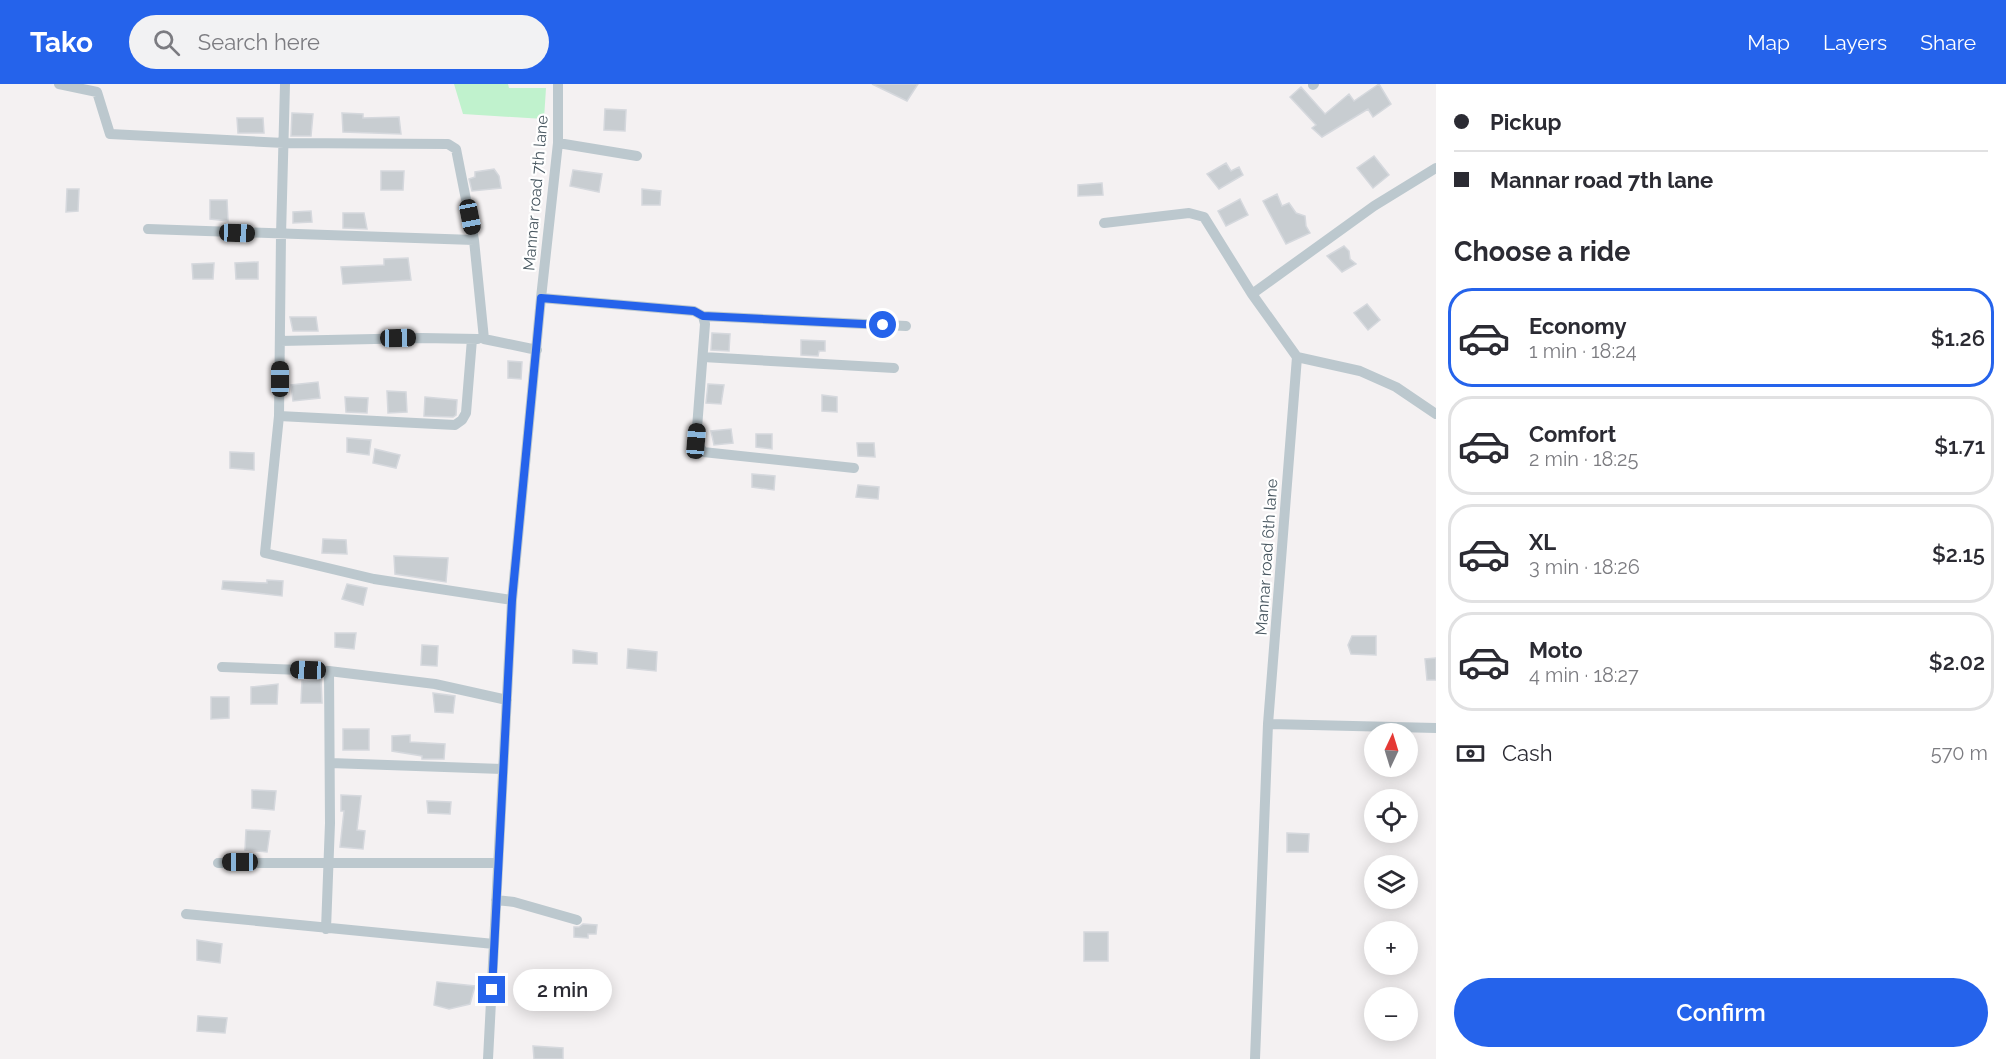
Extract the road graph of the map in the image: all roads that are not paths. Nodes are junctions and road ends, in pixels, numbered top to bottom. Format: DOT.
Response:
graph roads {
  1 [pos="59,84"];
  2 [pos="285,84"];
  3 [pos="558,84"];
  4 [pos="284,143"];
  5 [pos="558,143"];
  6 [pos="637,156"];
  7 [pos="1436,168"];
  8 [pos="1104,223"];
  9 [pos="148,230"];
  10 [pos="281,235"];
  11 [pos="474,240"];
  12 [pos="1252,294"];
  13 [pos="541,298"];
  14 [pos="703,316"];
  15 [pos="906,326"];
  16 [pos="472,339"];
  17 [pos="484,339"];
  18 [pos="280,341"];
  19 [pos="537,350"];
  20 [pos="703,357"];
  21 [pos="1297,357"];
  22 [pos="894,368"];
  23 [pos="1436,414"];
  24 [pos="279,416"];
  25 [pos="854,468"];
  26 [pos="512,600"];
  27 [pos="222,668"];
  28 [pos="329,671"];
  29 [pos="507,700"];
  30 [pos="1268,724"];
  31 [pos="1436,728"];
  32 [pos="330,763"];
  33 [pos="502,769"];
  34 [pos="218,862"];
  35 [pos="329,862"];
  36 [pos="498,863"];
  37 [pos="496,900"];
  38 [pos="186,914"];
  39 [pos="577,920"];
  40 [pos="326,929"];
  41 [pos="494,944"];
  42 [pos="488,1059"];
  43 [pos="1255,1059"];
  1 -- 4 [label="street"];
  2 -- 4 [label="street"];
  3 -- 5 [label="street, Mannar road 7th lane"];
  4 -- 10 [label="street"];
  4 -- 11 [label="street"];
  5 -- 6 [label="street"];
  5 -- 13 [label="street, Mannar road 7th lane"];
  7 -- 12 [label="street"];
  8 -- 12 [label="street"];
  9 -- 10 [label="street"];
  10 -- 11 [label="street"];
  10 -- 18 [label="street"];
  11 -- 17 [label="street"];
  12 -- 21 [label="street"];
  13 -- 14 [label="street"];
  13 -- 19 [label="street, Mannar road 7th lane"];
  14 -- 15 [label="street"];
  14 -- 20 [label="street"];
  16 -- 17 [label="street"];
  16 -- 18 [label="street"];
  16 -- 24 [label="street"];
  17 -- 19 [label="street"];
  18 -- 24 [label="street"];
  19 -- 26 [label="street, Mannar road 7th lane"];
  20 -- 22 [label="street"];
  20 -- 25 [label="street"];
  21 -- 23 [label="street"];
  21 -- 30 [label="street, Mannar road 6th lane"];
  24 -- 26 [label="street"];
  26 -- 29 [label="street, Mannar road 7th lane"];
  27 -- 28 [label="street"];
  28 -- 29 [label="street"];
  28 -- 32 [label="street"];
  29 -- 33 [label="street, Mannar road 7th lane"];
  30 -- 31 [label="street"];
  30 -- 43 [label="street, Mannar road 6th lane"];
  32 -- 33 [label="street"];
  32 -- 35 [label="street"];
  33 -- 36 [label="street, Mannar road 7th lane"];
  34 -- 35 [label="street"];
  35 -- 36 [label="street"];
  35 -- 40 [label="street"];
  36 -- 37 [label="street, Mannar road 7th lane"];
  37 -- 39 [label="street"];
  37 -- 41 [label="street, Mannar road 7th lane"];
  38 -- 40 [label="street"];
  40 -- 41 [label="street"];
  41 -- 42 [label="street, Mannar road 7th lane"];
}
